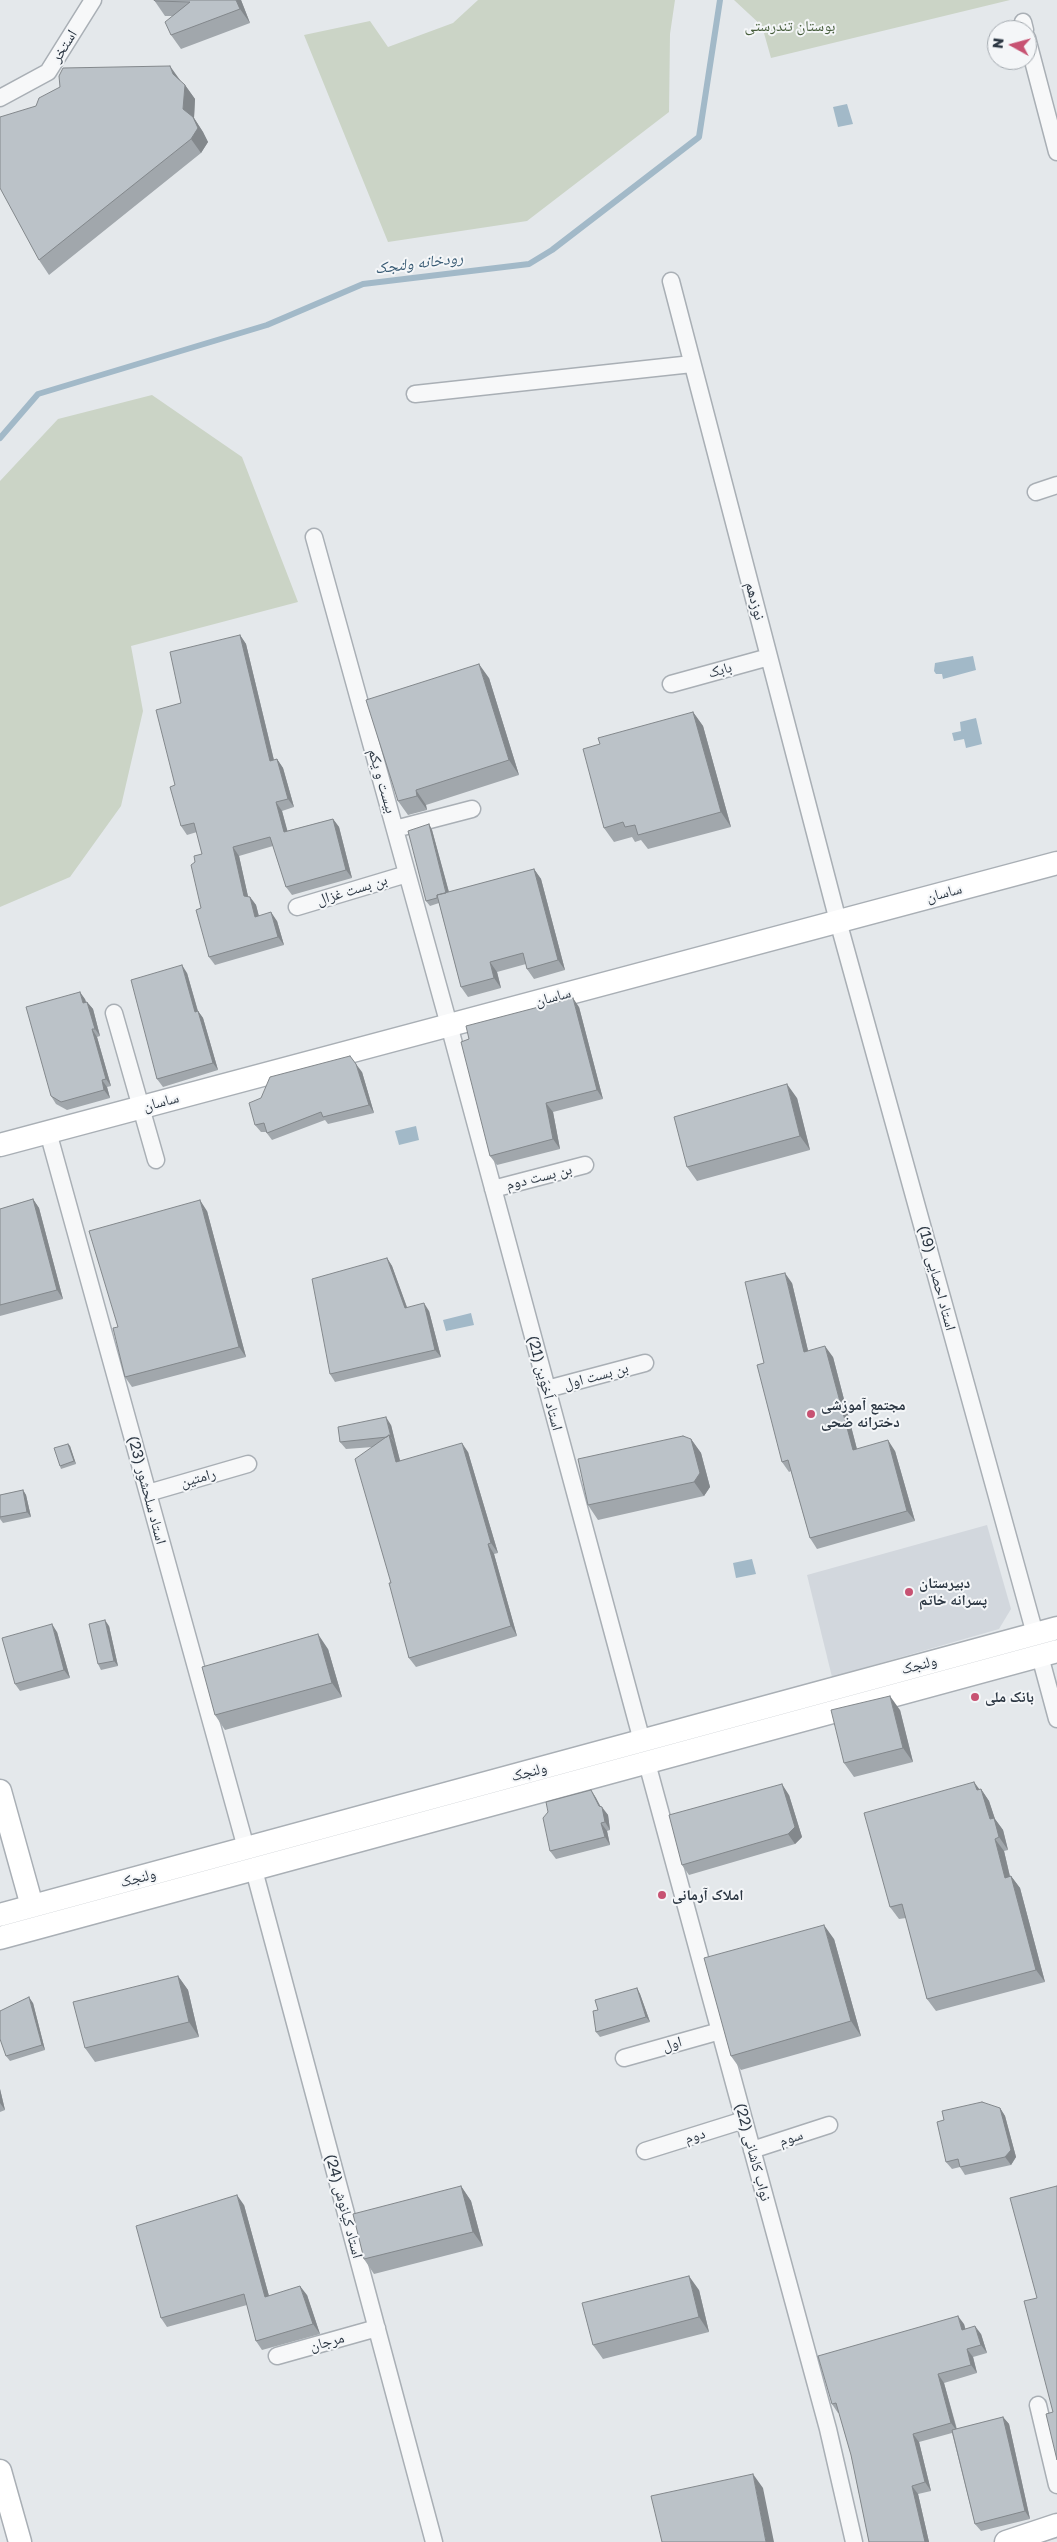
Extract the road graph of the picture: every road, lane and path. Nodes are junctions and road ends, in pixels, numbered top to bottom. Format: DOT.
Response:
graph roads {
  1 [pos="93,0"];
  2 [pos="1035,70"];
  3 [pos="0,98"];
  4 [pos="1057,152"];
  5 [pos="671,281"];
  6 [pos="692,364"];
  7 [pos="415,394"];
  8 [pos="1057,485"];
  9 [pos="1036,492"];
  10 [pos="314,537"];
  11 [pos="769,657"];
  12 [pos="671,684"];
  13 [pos="472,809"];
  14 [pos="395,829"];
  15 [pos="1057,863"];
  16 [pos="407,874"];
  17 [pos="297,907"];
  18 [pos="838,921"];
  19 [pos="114,1013"];
  20 [pos="449,1025"];
  21 [pos="141,1107"];
  22 [pos="48,1132"];
  23 [pos="0,1145"];
  24 [pos="156,1160"];
  25 [pos="585,1165"];
  26 [pos="493,1188"];
  27 [pos="645,1364"];
  28 [pos="547,1389"];
  29 [pos="248,1464"];
  30 [pos="148,1493"];
  31 [pos="1057,1628"];
  32 [pos="1035,1634"];
  33 [pos="1049,1654"];
  34 [pos="1057,1719"];
  35 [pos="642,1741"];
  36 [pos="647,1763"];
  37 [pos="0,1791"];
  38 [pos="246,1848"];
  39 [pos="254,1870"];
  40 [pos="32,1906"];
  41 [pos="0,1915"];
  42 [pos="0,1938"];
  43 [pos="720,2031"];
  44 [pos="624,2058"];
  45 [pos="744,2120"];
  46 [pos="829,2125"];
  47 [pos="752,2150"];
  48 [pos="645,2151"];
  49 [pos="377,2328"];
  50 [pos="277,2356"];
  51 [pos="1038,2405"];
  52 [pos="0,2471"];
  53 [pos="1057,2485"];
  54 [pos="1046,2532"];
  55 [pos="20,2542"];
  56 [pos="434,2542"];
  57 [pos="854,2542"];
  58 [pos="1006,2542"];
  1 -- 3 [label="street, استخر"];
  2 -- 4 [label="street"];
  5 -- 6 [label="street, نوزدهم"];
  6 -- 7 [label="street"];
  6 -- 11 [label="street, نوزدهم"];
  8 -- 9 [label="street"];
  10 -- 14 [label="street, بیست و یکم"];
  11 -- 12 [label="street, بابک"];
  11 -- 18 [label="street, نوزدهم"];
  13 -- 14 [label="street"];
  14 -- 16 [label="street, بیست و یکم"];
  15 -- 18 [label="main road, ساسان"];
  16 -- 17 [label="street, بن بست غزال"];
  16 -- 20 [label="street, بیست و یکم"];
  18 -- 20 [label="main road, ساسان"];
  18 -- 32 [label="street, استاد احصایی (19)"];
  19 -- 21 [label="street"];
  20 -- 21 [label="main road, ساسان"];
  20 -- 26 [label="street, استاد اَخوَين (21)"];
  21 -- 22 [label="main road, ساسان"];
  21 -- 24 [label="street"];
  22 -- 23 [label="main road, ساسان"];
  22 -- 30 [label="street, استاد سلحشور (23)"];
  25 -- 26 [label="street, بن بست دوم"];
  26 -- 28 [label="street, استاد اَخوَين (21)"];
  27 -- 28 [label="street, بن بست اول"];
  28 -- 35 [label="street, استاد اَخوَين (21)"];
  29 -- 30 [label="street, رامتین"];
  30 -- 38 [label="street, استاد سلحشور (23)"];
  31 -- 32 [label="main road, ولنجک"];
  32 -- 33 [label="main road"];
  32 -- 35 [label="main road, ولنجک"];
  33 -- 34 [label="street"];
  33 -- 36 [label="main road, ولنجک"];
  35 -- 36 [label="main road"];
  35 -- 38 [label="main road, ولنجک"];
  36 -- 39 [label="main road, ولنجک"];
  36 -- 43 [label="street, نواب کاشانی (22)"];
  37 -- 40 [label="main road"];
  38 -- 40 [label="main road, ولنجک"];
  39 -- 42 [label="main road, ولنجک"];
  39 -- 49 [label="street, استاد کیانوش (24)"];
  40 -- 41 [label="main road, ولنجک"];
  43 -- 44 [label="street, اول"];
  43 -- 45 [label="street, نواب کاشانی (22)"];
  45 -- 47 [label="street, نواب کاشانی (22)"];
  45 -- 48 [label="street, دوم"];
  46 -- 47 [label="street, سوم"];
  47 -- 57 [label="street, نواب کاشانی (22)"];
  49 -- 50 [label="street, مرجان"];
  49 -- 56 [label="street, استاد کیانوش (24)"];
  51 -- 53 [label="street"];
  52 -- 55 [label="main road"];
  54 -- 58 [label="main road"];
}
